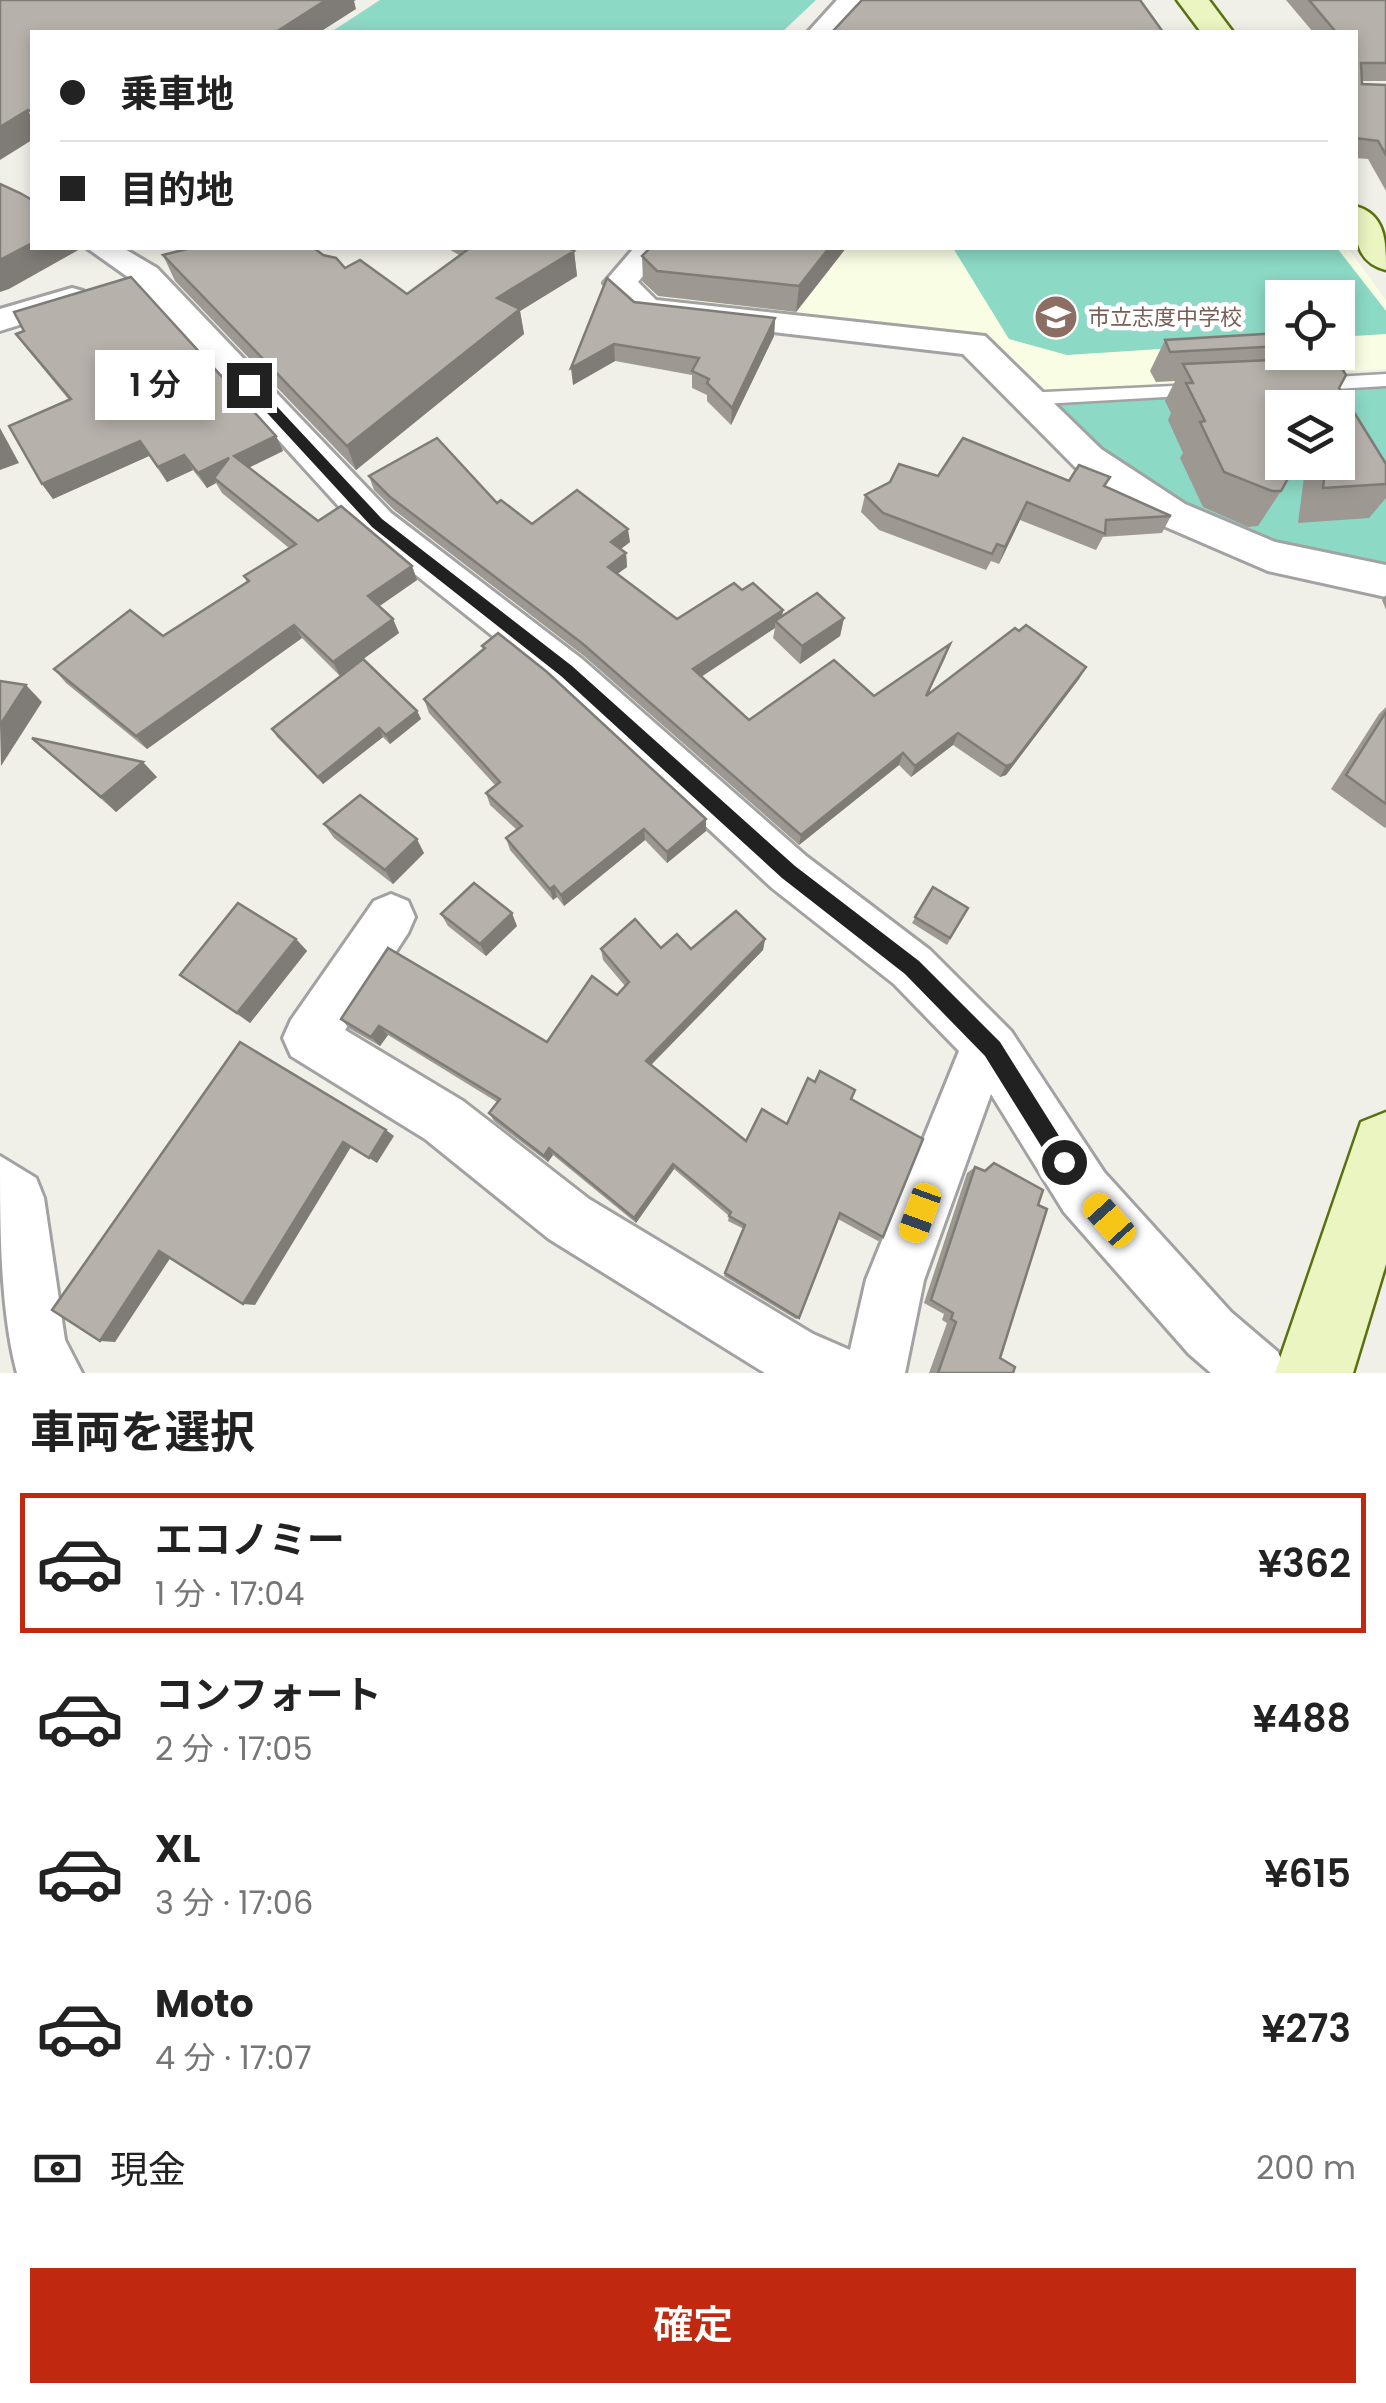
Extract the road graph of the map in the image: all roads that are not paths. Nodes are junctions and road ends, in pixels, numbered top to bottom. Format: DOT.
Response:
graph roads {
  1 [pos="851,0"];
  2 [pos="1193,0"];
  3 [pos="822,30"];
  4 [pos="1216,30"];
  5 [pos="1358,222"];
  6 [pos="108,250"];
  7 [pos="649,250"];
  8 [pos="1386,258"];
  9 [pos="164,269"];
  10 [pos="0,320"];
  11 [pos="1386,380"];
  12 [pos="1308,384"];
  13 [pos="1211,390"];
  14 [pos="1024,399"];
  15 [pos="1386,581"];
  16 [pos="390,916"];
  17 [pos="992,1049"];
  18 [pos="1386,1148"];
  19 [pos="0,1184"];
  20 [pos="52,1373"];
  21 [pos="831,1373"];
  22 [pos="876,1373"];
  23 [pos="1257,1373"];
  24 [pos="1314,1373"];
  1 -- 3 [label="street"];
  2 -- 4 [label="main road"];
  5 -- 8 [label="main road"];
  6 -- 9 [label="street"];
  7 -- 14 [label="street"];
  9 -- 10 [label="street"];
  9 -- 17 [label="street"];
  11 -- 12 [label="lane"];
  13 -- 14 [label="lane"];
  14 -- 15 [label="street"];
  16 -- 21 [label="street"];
  17 -- 22 [label="street"];
  17 -- 23 [label="street"];
  18 -- 24 [label="main road"];
  19 -- 20 [label="street"];
}
